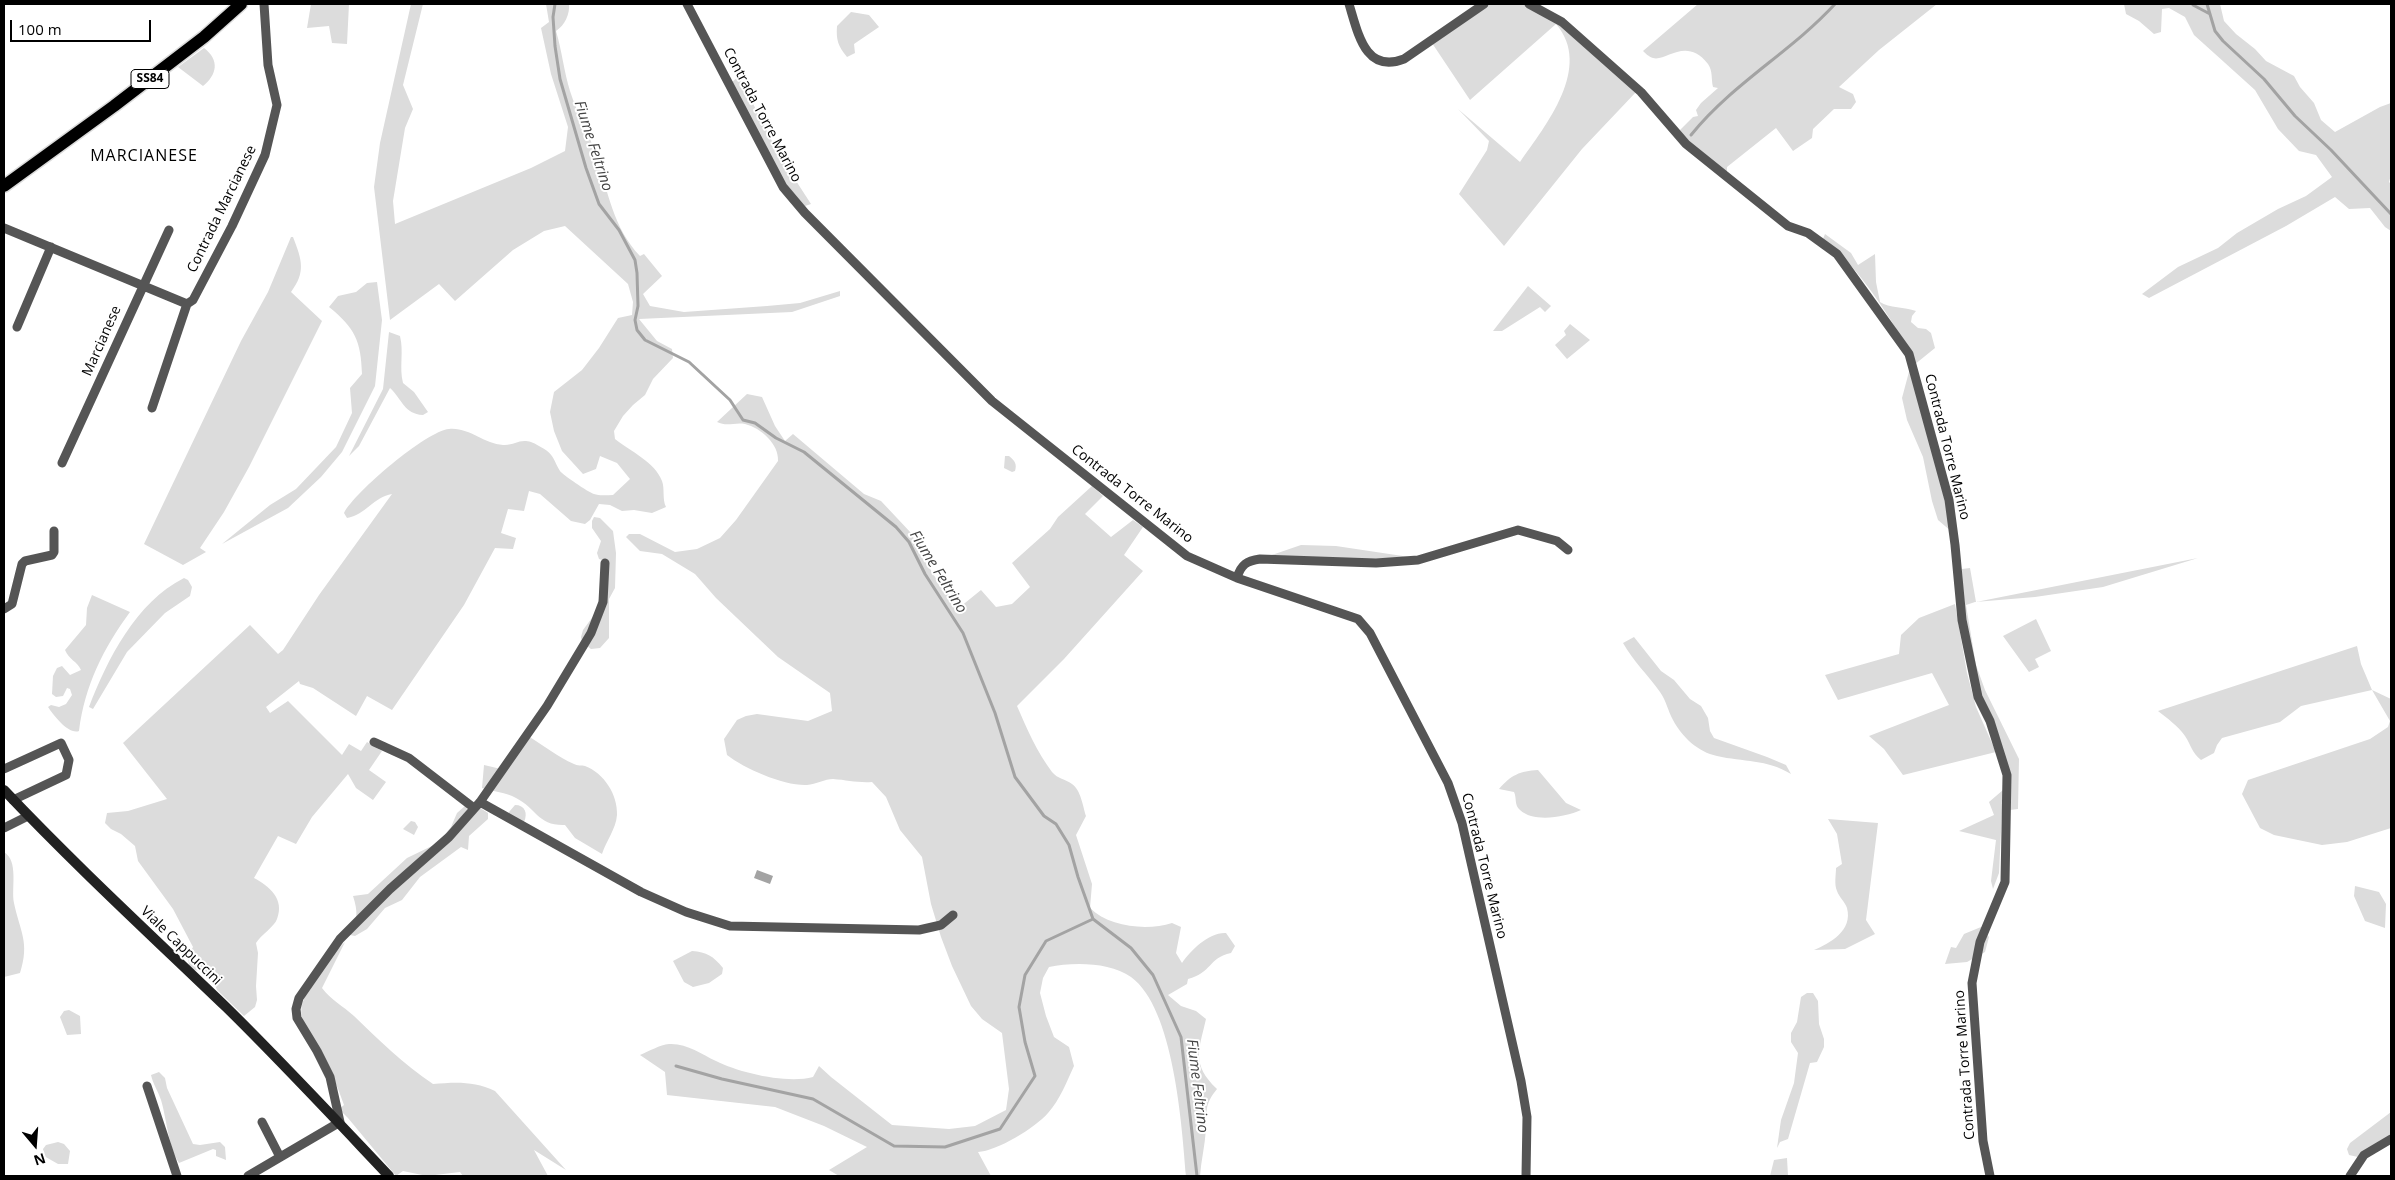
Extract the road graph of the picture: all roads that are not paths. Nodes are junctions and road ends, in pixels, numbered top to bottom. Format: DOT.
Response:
graph roads {
  1 [pos="241,4"];
  2 [pos="264,4"];
  3 [pos="687,4"];
  4 [pos="1349,4"];
  5 [pos="1484,4"];
  6 [pos="1529,4"];
  7 [pos="4,186"];
  8 [pos="4,228"];
  9 [pos="169,230"];
  10 [pos="51,247"];
  11 [pos="143,284"];
  12 [pos="187,304"];
  13 [pos="17,326"];
  14 [pos="152,408"];
  15 [pos="62,463"];
  16 [pos="54,530"];
  17 [pos="1568,550"];
  18 [pos="605,563"];
  19 [pos="1237,578"];
  20 [pos="4,610"];
  21 [pos="374,742"];
  22 [pos="4,769"];
  23 [pos="4,790"];
  24 [pos="13,800"];
  25 [pos="477,805"];
  26 [pos="28,816"];
  27 [pos="4,828"];
  28 [pos="954,915"];
  29 [pos="147,1086"];
  30 [pos="262,1122"];
  31 [pos="340,1122"];
  32 [pos="2391,1139"];
  33 [pos="280,1158"];
  34 [pos="177,1176"];
  35 [pos="248,1176"];
  36 [pos="389,1176"];
  37 [pos="1526,1176"];
  38 [pos="1990,1176"];
  39 [pos="2350,1176"];
  1 -- 7 [label="main road, SS84"];
  2 -- 12 [label="street, Contrada Marcianese"];
  3 -- 19 [label="street, Contrada Torre Marino"];
  4 -- 5 [label="street"];
  6 -- 38 [label="street, Contrada Torre Marino"];
  8 -- 10 [label="street"];
  9 -- 11 [label="street, Marcianese"];
  10 -- 11 [label="street"];
  10 -- 13 [label="street"];
  11 -- 12 [label="street"];
  11 -- 15 [label="street, Marcianese"];
  12 -- 14 [label="street, Contrada Marcianese"];
  16 -- 20 [label="street"];
  17 -- 19 [label="street"];
  18 -- 25 [label="street"];
  19 -- 37 [label="street, Contrada Torre Marino"];
  21 -- 25 [label="street"];
  22 -- 24 [label="street"];
  23 -- 24 [label="street, Viale Cappuccini"];
  24 -- 26 [label="street, Viale Cappuccini"];
  25 -- 28 [label="street"];
  25 -- 31 [label="street"];
  26 -- 27 [label="street"];
  26 -- 31 [label="street, Viale Cappuccini"];
  29 -- 34 [label="street"];
  30 -- 33 [label="street"];
  31 -- 33 [label="street"];
  31 -- 36 [label="street, Viale Cappuccini"];
  32 -- 39 [label="street"];
  33 -- 35 [label="street"];
}
